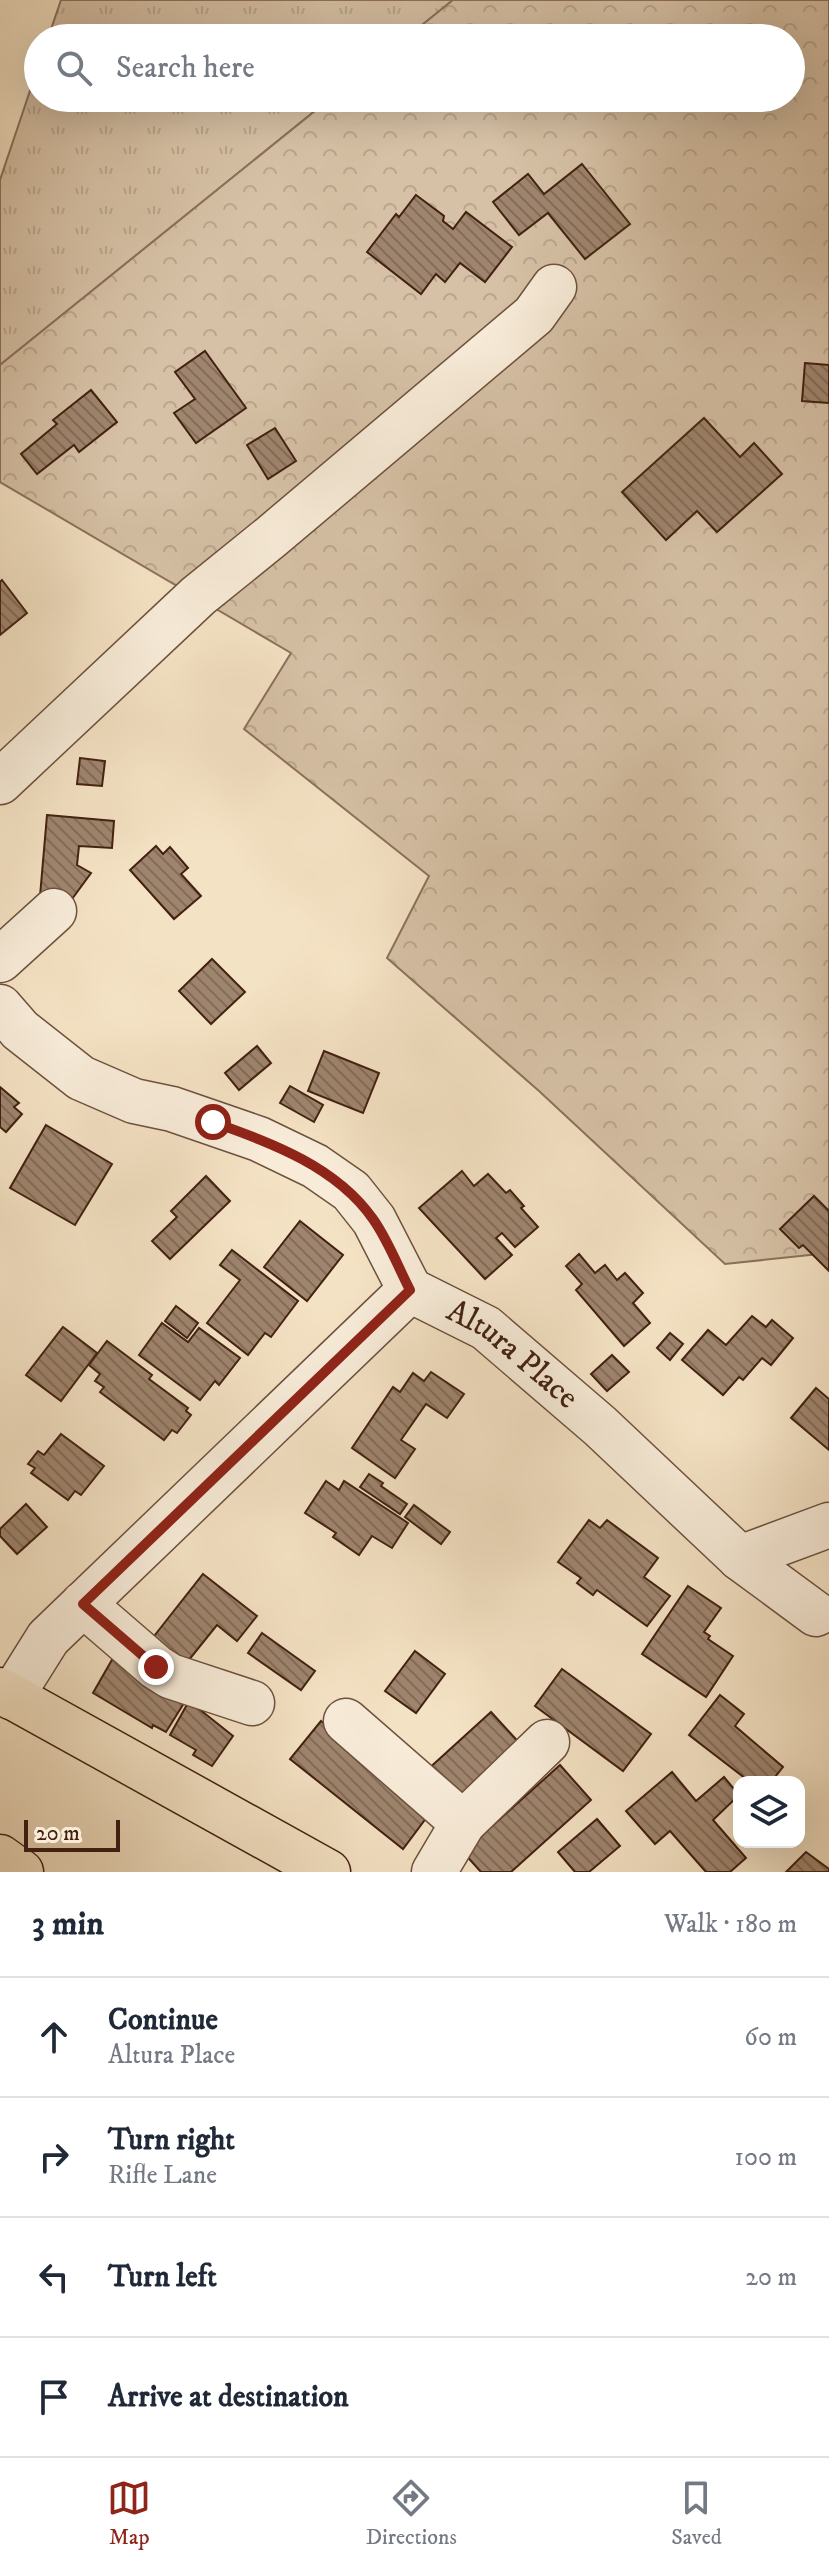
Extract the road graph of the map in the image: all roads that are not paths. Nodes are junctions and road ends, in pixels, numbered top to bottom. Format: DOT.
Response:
graph roads {
  1 [pos="554,287"];
  2 [pos="0,782"];
  3 [pos="54,911"];
  4 [pos="0,960"];
  5 [pos="0,1007"];
  6 [pos="410,1290"];
  7 [pos="829,1525"];
  8 [pos="740,1558"];
  9 [pos="83,1604"];
  10 [pos="816,1614"];
  11 [pos="5,1694"];
  12 [pos="252,1703"];
  13 [pos="346,1721"];
  14 [pos="547,1742"];
  15 [pos="463,1823"];
  16 [pos="0,1857"];
  17 [pos="21,1872"];
  18 [pos="328,1872"];
  19 [pos="434,1872"];
  1 -- 2 [label="street"];
  3 -- 4 [label="street"];
  5 -- 6 [label="street, Altura Place"];
  6 -- 8 [label="street, Altura Place"];
  6 -- 9 [label="street"];
  7 -- 8 [label="street"];
  8 -- 10 [label="street, Altura Place"];
  9 -- 11 [label="street"];
  9 -- 12 [label="street"];
  11 -- 18 [label="main road"];
  13 -- 15 [label="street"];
  14 -- 15 [label="street"];
  15 -- 19 [label="street"];
  16 -- 17 [label="main road"];
}
